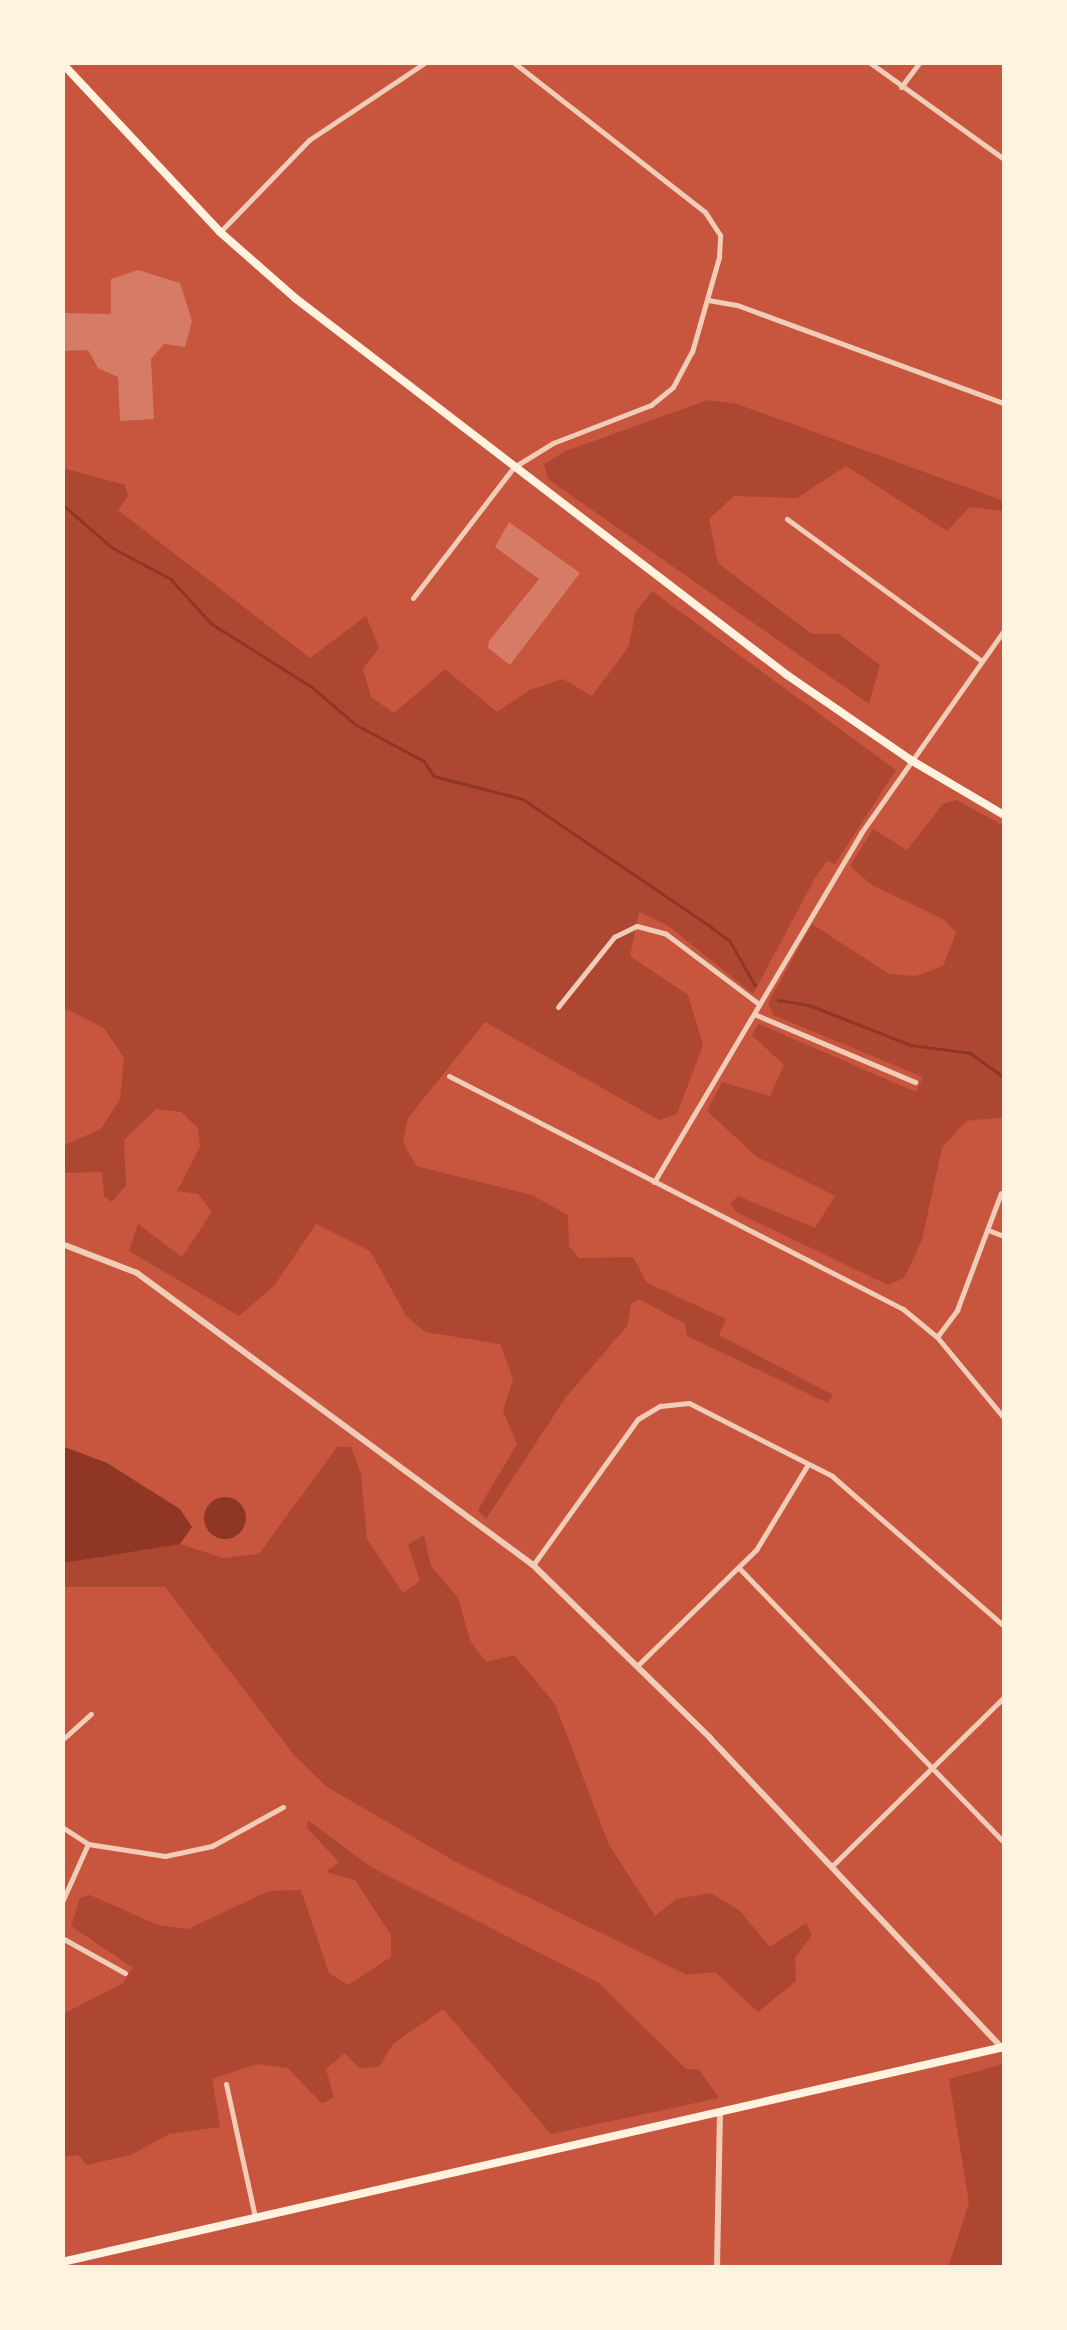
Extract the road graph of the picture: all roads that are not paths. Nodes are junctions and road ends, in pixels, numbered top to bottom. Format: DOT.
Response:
graph roads {
  1 [pos="426,62"];
  2 [pos="513,62"];
  3 [pos="869,62"];
  4 [pos="920,62"];
  5 [pos="62,63"];
  6 [pos="901,87"];
  7 [pos="1004,159"];
  8 [pos="220,232"];
  9 [pos="708,300"];
  10 [pos="1004,403"];
  11 [pos="514,467"];
  12 [pos="787,519"];
  13 [pos="412,598"];
  14 [pos="1004,630"];
  15 [pos="982,661"];
  16 [pos="908,759"];
  17 [pos="1004,814"];
  18 [pos="759,1004"];
  19 [pos="558,1007"];
  20 [pos="754,1014"];
  21 [pos="449,1076"];
  22 [pos="915,1082"];
  23 [pos="654,1182"];
  24 [pos="1001,1193"];
  25 [pos="988,1230"];
  26 [pos="1004,1236"];
  27 [pos="62,1244"];
  28 [pos="937,1336"];
  29 [pos="1004,1418"];
  30 [pos="808,1464"];
  31 [pos="533,1566"];
  32 [pos="739,1568"];
  33 [pos="1004,1626"];
  34 [pos="638,1665"];
  35 [pos="1004,1697"];
  36 [pos="91,1714"];
  37 [pos="62,1740"];
  38 [pos="932,1768"];
  39 [pos="283,1808"];
  40 [pos="62,1827"];
  41 [pos="1004,1842"];
  42 [pos="88,1844"];
  43 [pos="831,1867"];
  44 [pos="62,1902"];
  45 [pos="62,1938"];
  46 [pos="125,1973"];
  47 [pos="1003,2047"];
  48 [pos="226,2084"];
  49 [pos="720,2112"];
  50 [pos="255,2217"];
  51 [pos="62,2262"];
  52 [pos="716,2268"];
  1 -- 8 [label="street"];
  2 -- 9 [label="street"];
  3 -- 6 [label="street"];
  4 -- 6 [label="street"];
  5 -- 8 [label="main road"];
  6 -- 7 [label="street"];
  8 -- 11 [label="main road"];
  9 -- 10 [label="street"];
  9 -- 11 [label="street"];
  11 -- 13 [label="street"];
  11 -- 16 [label="main road"];
  12 -- 15 [label="street"];
  14 -- 15 [label="street"];
  15 -- 16 [label="street"];
  16 -- 17 [label="main road"];
  16 -- 18 [label="street"];
  18 -- 19 [label="street"];
  18 -- 20 [label="street"];
  20 -- 22 [label="street"];
  20 -- 23 [label="street"];
  21 -- 23 [label="street"];
  23 -- 28 [label="street"];
  24 -- 25 [label="street"];
  25 -- 26 [label="street"];
  25 -- 28 [label="street"];
  27 -- 31 [label="street"];
  28 -- 29 [label="street"];
  30 -- 31 [label="street"];
  30 -- 32 [label="street"];
  30 -- 33 [label="street"];
  31 -- 34 [label="street"];
  32 -- 34 [label="street"];
  32 -- 38 [label="street"];
  34 -- 43 [label="street"];
  35 -- 38 [label="street"];
  36 -- 37 [label="street"];
  38 -- 41 [label="street"];
  38 -- 43 [label="street"];
  39 -- 42 [label="street"];
  40 -- 42 [label="street"];
  42 -- 44 [label="street"];
  43 -- 47 [label="street"];
  45 -- 46 [label="street"];
  47 -- 49 [label="main road"];
  48 -- 50 [label="street"];
  49 -- 50 [label="main road"];
  49 -- 52 [label="street"];
  50 -- 51 [label="main road"];
}
